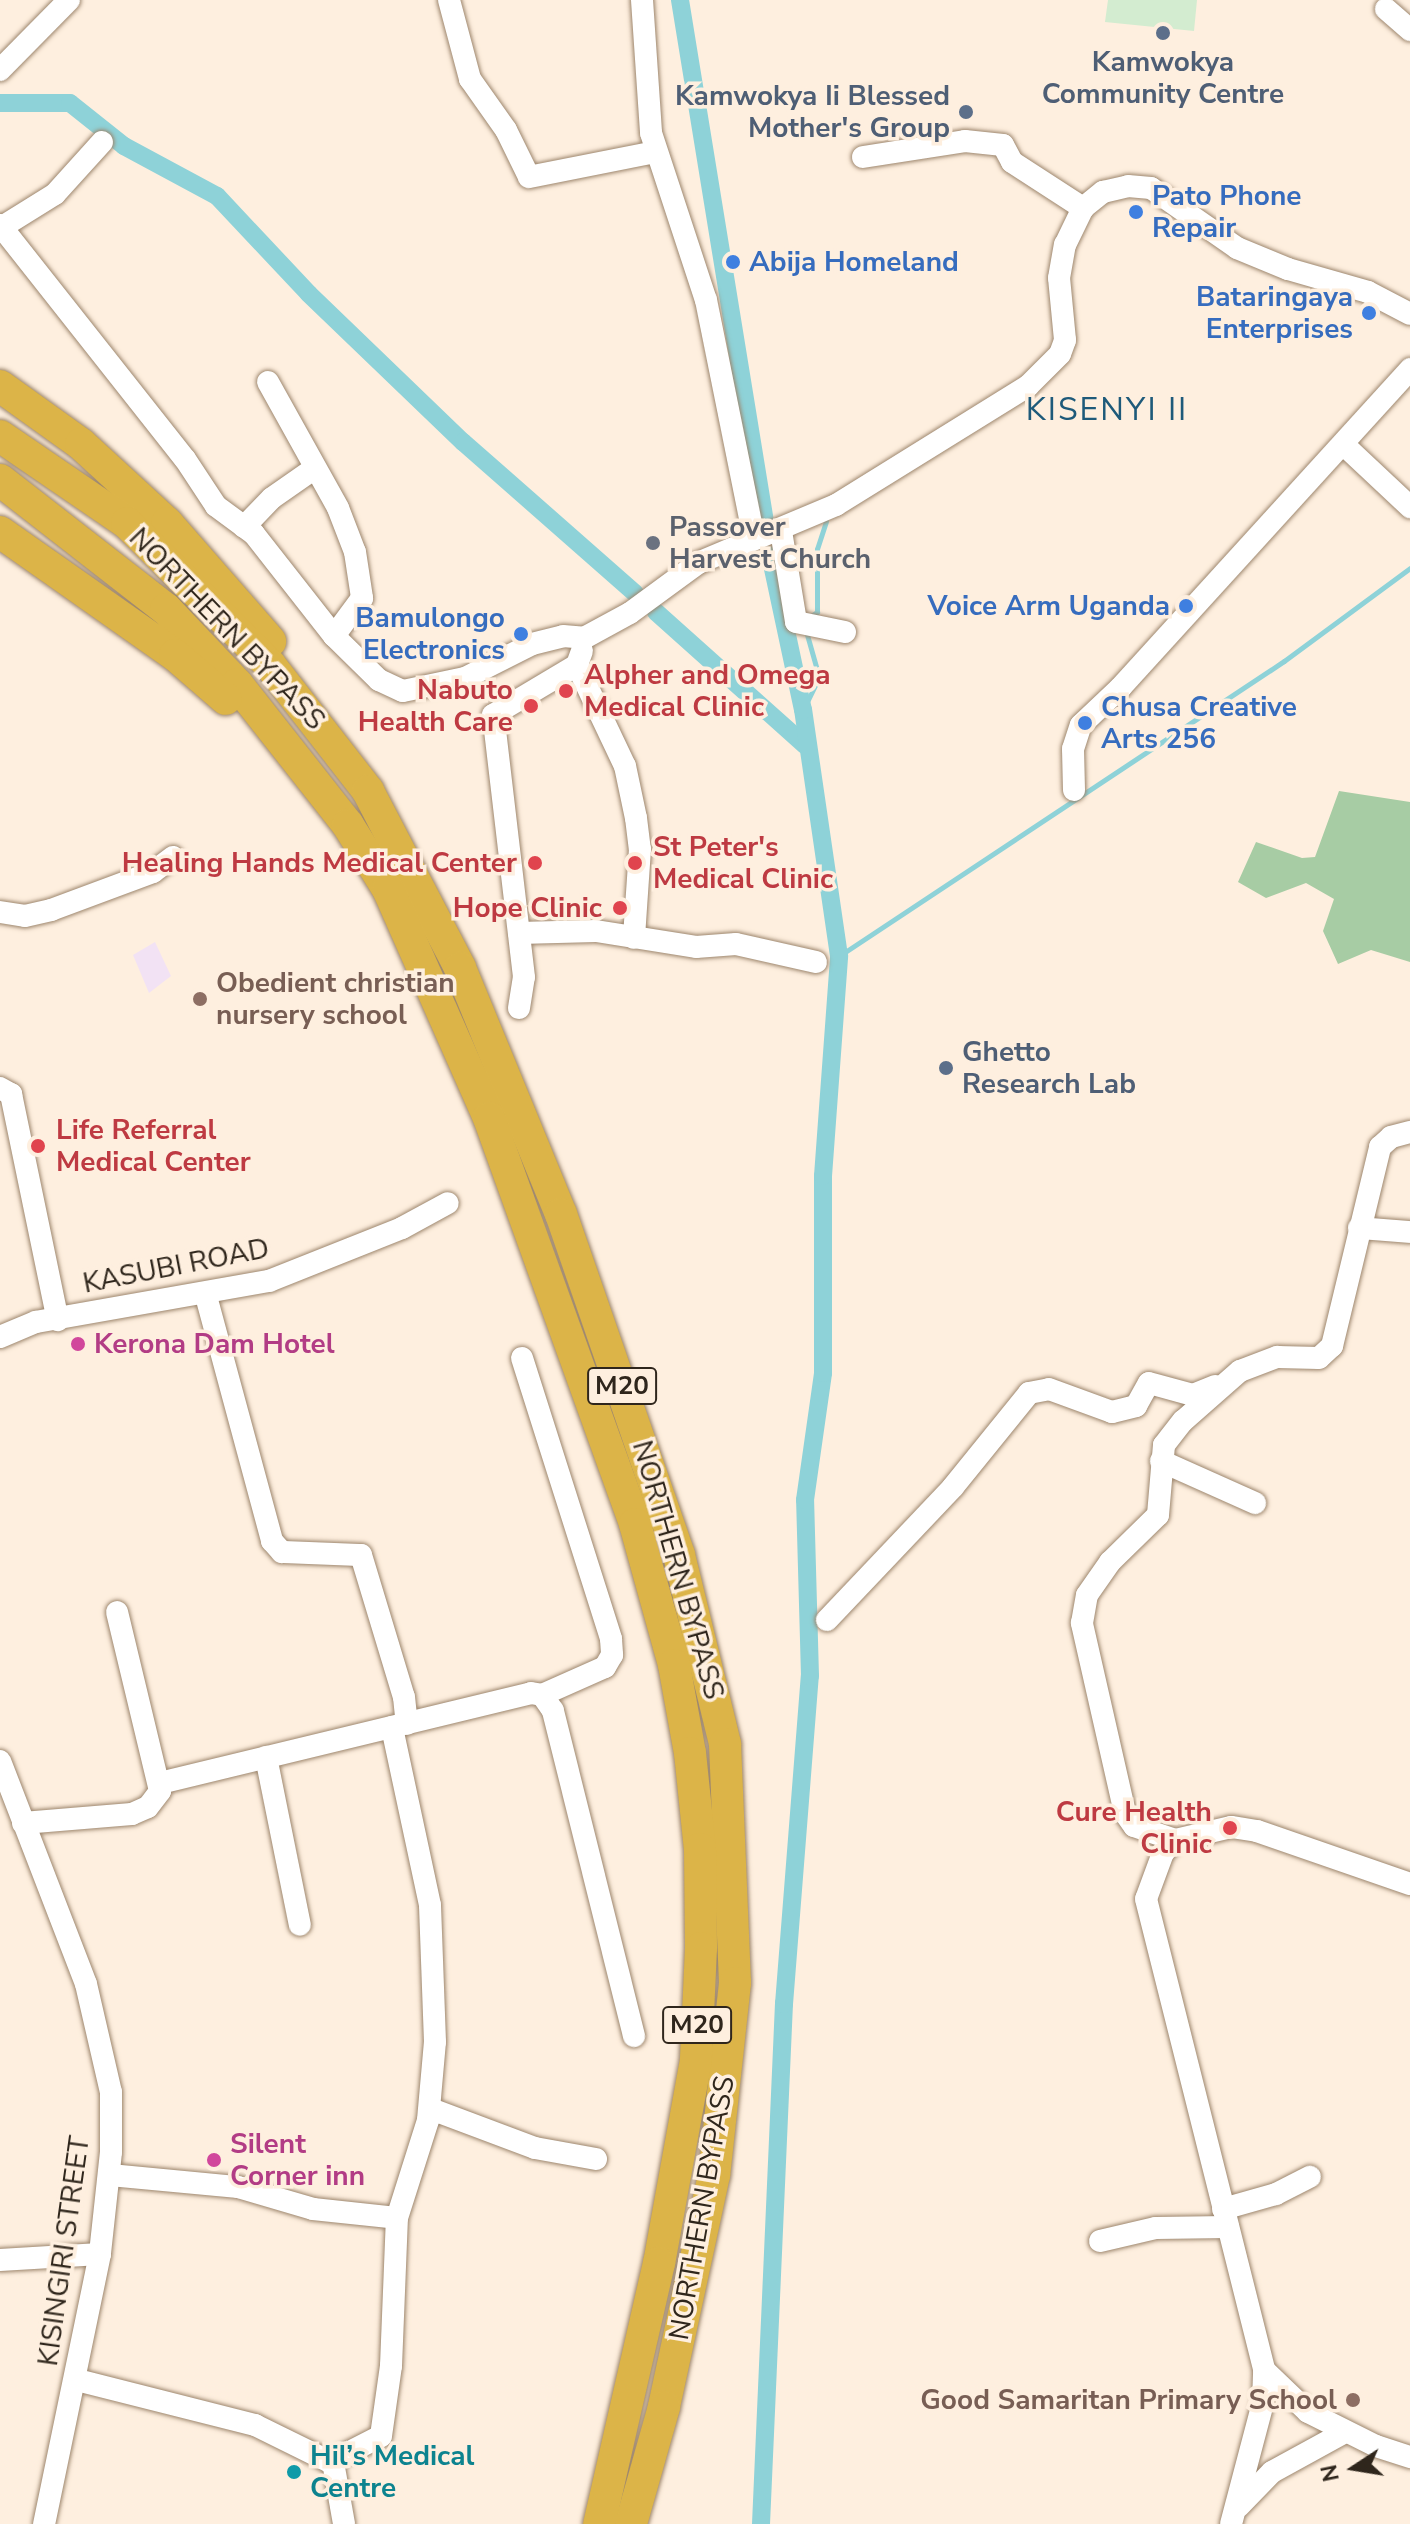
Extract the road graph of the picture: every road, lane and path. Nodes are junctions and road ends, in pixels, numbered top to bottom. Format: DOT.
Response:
graph roads {
  1 [pos="69,0"];
  2 [pos="449,0"];
  3 [pos="642,0"];
  4 [pos="1386,9"];
  5 [pos="1410,30"];
  6 [pos="0,70"];
  7 [pos="102,142"];
  8 [pos="655,152"];
  9 [pos="863,157"];
  10 [pos="1083,208"];
  11 [pos="1,226"];
  12 [pos="1410,314"];
  13 [pos="1410,369"];
  14 [pos="268,382"];
  15 [pos="0,386"];
  16 [pos="0,436"];
  17 [pos="1344,445"];
  18 [pos="315,468"];
  19 [pos="0,480"];
  20 [pos="1410,507"];
  21 [pos="241,522"];
  22 [pos="781,531"];
  23 [pos="0,532"];
  24 [pos="754,537"];
  25 [pos="845,632"];
  26 [pos="334,636"];
  27 [pos="584,638"];
  28 [pos="577,665"];
  29 [pos="331,738"];
  30 [pos="302,763"];
  31 [pos="1074,790"];
  32 [pos="173,857"];
  33 [pos="0,912"];
  34 [pos="519,933"];
  35 [pos="634,938"];
  36 [pos="816,962"];
  37 [pos="519,1008"];
  38 [pos="0,1088"];
  39 [pos="1410,1132"];
  40 [pos="448,1203"];
  41 [pos="1359,1228"];
  42 [pos="1410,1232"];
  43 [pos="206,1296"];
  44 [pos="58,1320"];
  45 [pos="0,1337"];
  46 [pos="522,1358"];
  47 [pos="1240,1371"];
  48 [pos="1161,1461"];
  49 [pos="1255,1503"];
  50 [pos="117,1612"];
  51 [pos="827,1620"];
  52 [pos="542,1695"];
  53 [pos="399,1726"];
  54 [pos="266,1757"];
  55 [pos="0,1761"];
  56 [pos="160,1783"];
  57 [pos="23,1823"];
  58 [pos="1175,1840"];
  59 [pos="1409,1881"];
  60 [pos="300,1925"];
  61 [pos="634,2036"];
  62 [pos="431,2109"];
  63 [pos="596,2159"];
  64 [pos="110,2175"];
  65 [pos="1310,2177"];
  66 [pos="397,2218"];
  67 [pos="1225,2218"];
  68 [pos="1100,2241"];
  69 [pos="100,2254"];
  70 [pos="0,2260"];
  71 [pos="1264,2370"];
  72 [pos="77,2380"];
  73 [pos="1345,2432"];
  74 [pos="1410,2457"];
  75 [pos="333,2462"];
  76 [pos="1233,2517"];
  77 [pos="44,2524"];
  78 [pos="344,2524"];
  79 [pos="599,2524"];
  80 [pos="631,2524"];
  1 -- 6 [label="street"];
  2 -- 8 [label="street"];
  3 -- 8 [label="street"];
  4 -- 5 [label="street"];
  7 -- 11 [label="street"];
  8 -- 24 [label="street"];
  9 -- 10 [label="street"];
  10 -- 12 [label="street"];
  10 -- 22 [label="street"];
  11 -- 21 [label="street"];
  13 -- 17 [label="street"];
  14 -- 18 [label="street"];
  15 -- 29 [label="highway"];
  16 -- 29 [label="highway, NORTHERN BYPASS / M20"];
  17 -- 20 [label="street"];
  17 -- 31 [label="street"];
  18 -- 21 [label="street"];
  18 -- 26 [label="street"];
  19 -- 30 [label="highway, NORTHERN BYPASS / M20"];
  21 -- 26 [label="street"];
  22 -- 24 [label="street"];
  22 -- 25 [label="street"];
  23 -- 30 [label="highway"];
  24 -- 27 [label="street"];
  26 -- 27 [label="street"];
  27 -- 28 [label="street"];
  28 -- 34 [label="street"];
  28 -- 35 [label="street"];
  29 -- 80 [label="highway, NORTHERN BYPASS / M20"];
  30 -- 79 [label="highway, NORTHERN BYPASS / M20"];
  32 -- 33 [label="street"];
  34 -- 35 [label="street"];
  34 -- 37 [label="street"];
  35 -- 36 [label="street"];
  38 -- 44 [label="street"];
  39 -- 41 [label="street"];
  40 -- 43 [label="street, KASUBI ROAD"];
  41 -- 42 [label="street"];
  41 -- 47 [label="street"];
  43 -- 44 [label="street, KASUBI ROAD"];
  43 -- 53 [label="street"];
  44 -- 45 [label="street, KASUBI ROAD"];
  46 -- 52 [label="street"];
  47 -- 48 [label="street"];
  47 -- 51 [label="street"];
  48 -- 49 [label="street"];
  48 -- 58 [label="street"];
  50 -- 56 [label="street"];
  52 -- 53 [label="street"];
  52 -- 61 [label="street"];
  53 -- 54 [label="street"];
  53 -- 62 [label="street"];
  54 -- 56 [label="street"];
  54 -- 60 [label="street"];
  55 -- 57 [label="street, KISINGIRI STREET"];
  56 -- 57 [label="street"];
  57 -- 64 [label="street, KISINGIRI STREET"];
  58 -- 59 [label="street"];
  58 -- 67 [label="street"];
  62 -- 63 [label="street"];
  62 -- 66 [label="street"];
  64 -- 66 [label="street"];
  64 -- 69 [label="street, KISINGIRI STREET"];
  65 -- 67 [label="street"];
  66 -- 75 [label="street"];
  67 -- 68 [label="street"];
  67 -- 71 [label="street"];
  69 -- 70 [label="street"];
  69 -- 72 [label="street, KISINGIRI STREET"];
  71 -- 73 [label="street"];
  71 -- 76 [label="street"];
  72 -- 75 [label="street"];
  72 -- 77 [label="street, KISINGIRI STREET"];
  73 -- 74 [label="street"];
  73 -- 76 [label="street"];
  75 -- 78 [label="street"];
}
